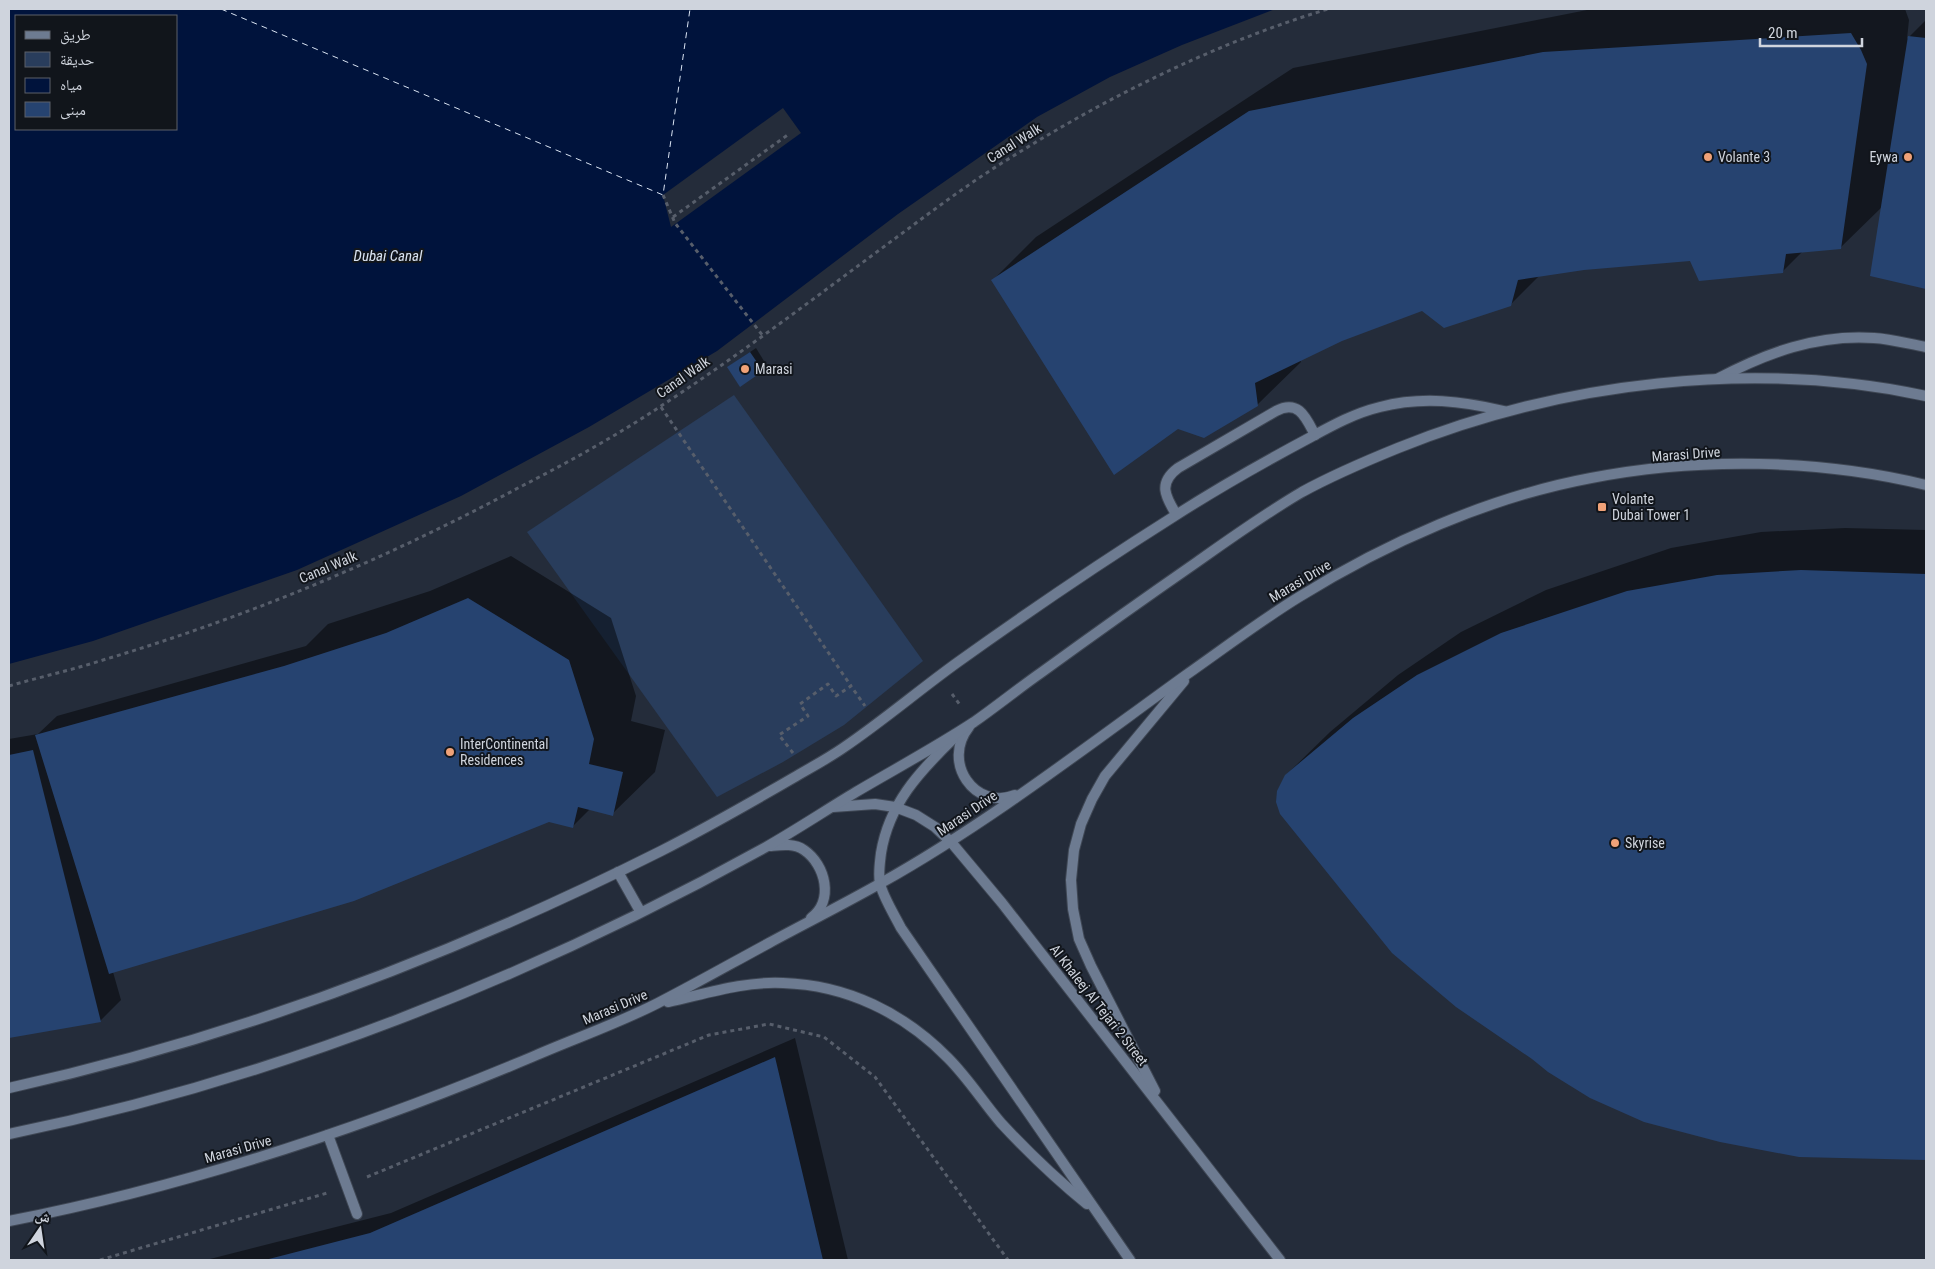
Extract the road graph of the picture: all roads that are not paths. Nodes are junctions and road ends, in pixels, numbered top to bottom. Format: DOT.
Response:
graph roads {
  1 [pos="1926,347"];
  2 [pos="1717,379"];
  3 [pos="1926,396"];
  4 [pos="1504,411"];
  5 [pos="1315,435"];
  6 [pos="1926,485"];
  7 [pos="1176,514"];
  8 [pos="1193,671"];
  9 [pos="974,722"];
  10 [pos="1023,792"];
  11 [pos="895,807"];
  12 [pos="829,808"];
  13 [pos="951,842"];
  14 [pos="766,846"];
  15 [pos="618,872"];
  16 [pos="880,884"];
  17 [pos="640,911"];
  18 [pos="800,926"];
  19 [pos="654,1005"];
  20 [pos="9,1088"];
  21 [pos="1166,1114"];
  22 [pos="9,1134"];
  23 [pos="328,1135"];
  24 [pos="1097,1212"];
  25 [pos="357,1214"];
  26 [pos="9,1221"];
  27 [pos="1264,1239"];
  28 [pos="1130,1260"];
  29 [pos="1280,1260"];
  30 [pos="1285,1260"];
  1 -- 2 [label="street"];
  2 -- 3 [label="street"];
  2 -- 4 [label="street"];
  4 -- 5 [label="street"];
  4 -- 9 [label="street"];
  5 -- 7 [label="street"];
  5 -- 7 [label="street"];
  6 -- 8 [label="street, Marasi Drive"];
  7 -- 15 [label="street"];
  8 -- 10 [label="street, Marasi Drive"];
  8 -- 21 [label="street"];
  9 -- 10 [label="street"];
  9 -- 11 [label="street"];
  9 -- 12 [label="street"];
  10 -- 13 [label="street, Marasi Drive"];
  11 -- 12 [label="street, Al Khaleej Al Tejari 2 Street"];
  11 -- 13 [label="street, Al Khaleej Al Tejari 2 Street"];
  11 -- 16 [label="street"];
  12 -- 14 [label="street"];
  13 -- 16 [label="street, Marasi Drive"];
  13 -- 21 [label="street, Al Khaleej Al Tejari 2 Street"];
  14 -- 17 [label="street"];
  14 -- 18 [label="street"];
  15 -- 17 [label="street"];
  15 -- 20 [label="street"];
  16 -- 18 [label="street, Marasi Drive"];
  16 -- 24 [label="street"];
  17 -- 22 [label="street"];
  18 -- 19 [label="street, Marasi Drive"];
  19 -- 23 [label="street, Marasi Drive"];
  19 -- 24 [label="street"];
  21 -- 27 [label="street, Al Khaleej Al Tejari 2 Street"];
  23 -- 25 [label="street"];
  23 -- 26 [label="street, Marasi Drive"];
  24 -- 28 [label="street"];
  27 -- 29 [label="street"];
  27 -- 30 [label="street"];
}
